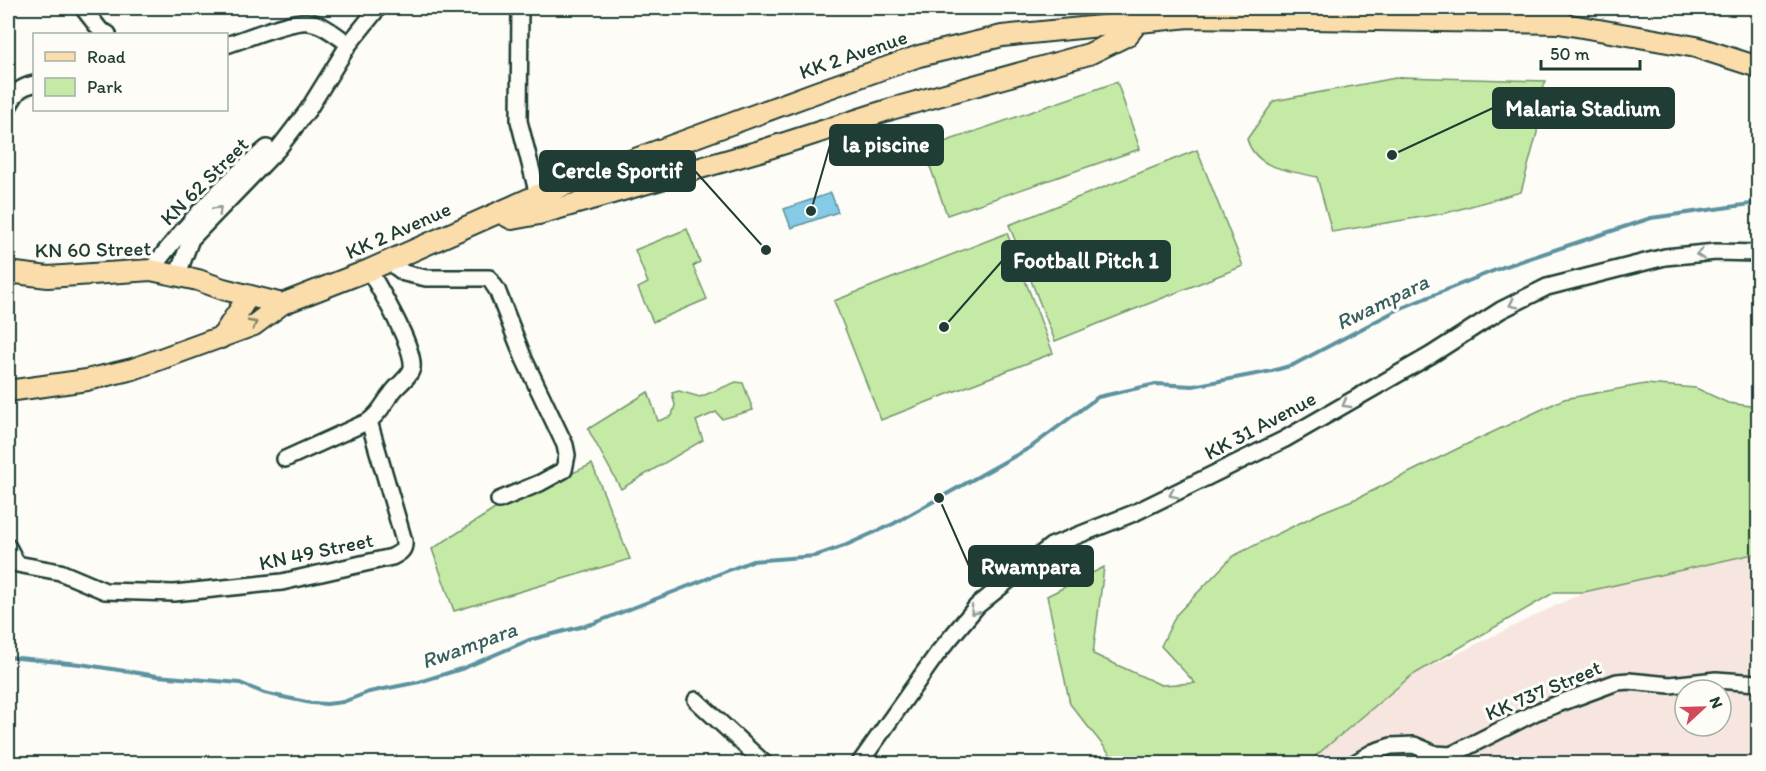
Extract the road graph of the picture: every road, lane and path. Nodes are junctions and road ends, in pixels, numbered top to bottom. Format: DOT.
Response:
graph roads {
  1 [pos="83,8"];
  2 [pos="378,8"];
  3 [pos="520,8"];
  4 [pos="1189,12"];
  5 [pos="1242,13"];
  6 [pos="1261,13"];
  7 [pos="1561,15"];
  8 [pos="1138,22"];
  9 [pos="106,33"];
  10 [pos="228,44"];
  11 [pos="349,45"];
  12 [pos="1758,67"];
  13 [pos="33,84"];
  14 [pos="8,107"];
  15 [pos="294,128"];
  16 [pos="538,195"];
  17 [pos="500,212"];
  18 [pos="1758,253"];
  19 [pos="389,261"];
  20 [pos="151,270"];
  21 [pos="369,270"];
  22 [pos="8,272"];
  23 [pos="177,276"];
  24 [pos="248,297"];
  25 [pos="282,304"];
  26 [pos="221,338"];
  27 [pos="8,386"];
  28 [pos="30,388"];
  29 [pos="8,391"];
  30 [pos="369,421"];
  31 [pos="285,459"];
  32 [pos="499,500"];
  33 [pos="8,547"];
  34 [pos="1758,683"];
  35 [pos="696,700"];
  36 [pos="1441,759"];
  37 [pos="765,764"];
  38 [pos="859,764"];
  39 [pos="1353,764"];
  1 -- 9 [label="street"];
  2 -- 11 [label="street, KN 62 Street"];
  3 -- 16 [label="street"];
  4 -- 5 [label="main road, KK 2 Avenue"];
  4 -- 8 [label="main road, KK 2 Avenue"];
  5 -- 6 [label="main road, KK 2 Avenue"];
  6 -- 7 [label="main road, KK 2 Avenue"];
  7 -- 12 [label="main road, KK 2 Avenue"];
  8 -- 16 [label="main road, KK 2 Avenue"];
  8 -- 17 [label="main road"];
  10 -- 11 [label="street"];
  11 -- 15 [label="street, KN 62 Street"];
  13 -- 14 [label="street"];
  15 -- 20 [label="street, KN 62 Street"];
  23 -- 15 [label="street, KN 62 Street, one-way"];
  16 -- 17 [label="main road, KK 2 Avenue"];
  17 -- 19 [label="main road, KK 2 Avenue"];
  18 -- 38 [label="street, KK 31 Avenue, one-way"];
  19 -- 21 [label="main road, KK 2 Avenue"];
  19 -- 32 [label="street"];
  20 -- 22 [label="main road, KN 60 Street"];
  20 -- 23 [label="main road, KN 60 Street"];
  21 -- 25 [label="main road, KK 2 Avenue"];
  21 -- 30 [label="street"];
  23 -- 24 [label="main road, KN 60 Street"];
  24 -- 25 [label="main road"];
  24 -- 26 [label="main road"];
  26 -- 25 [label="main road, KK 2 Avenue, one-way"];
  26 -- 28 [label="main road, KK 2 Avenue"];
  27 -- 28 [label="street"];
  28 -- 29 [label="main road, KK 2 Avenue"];
  30 -- 31 [label="street"];
  30 -- 33 [label="street, KN 49 Street"];
  34 -- 36 [label="street, KK 737 Street"];
  35 -- 37 [label="street"];
  36 -- 39 [label="street, KK 737 Street"];
}
